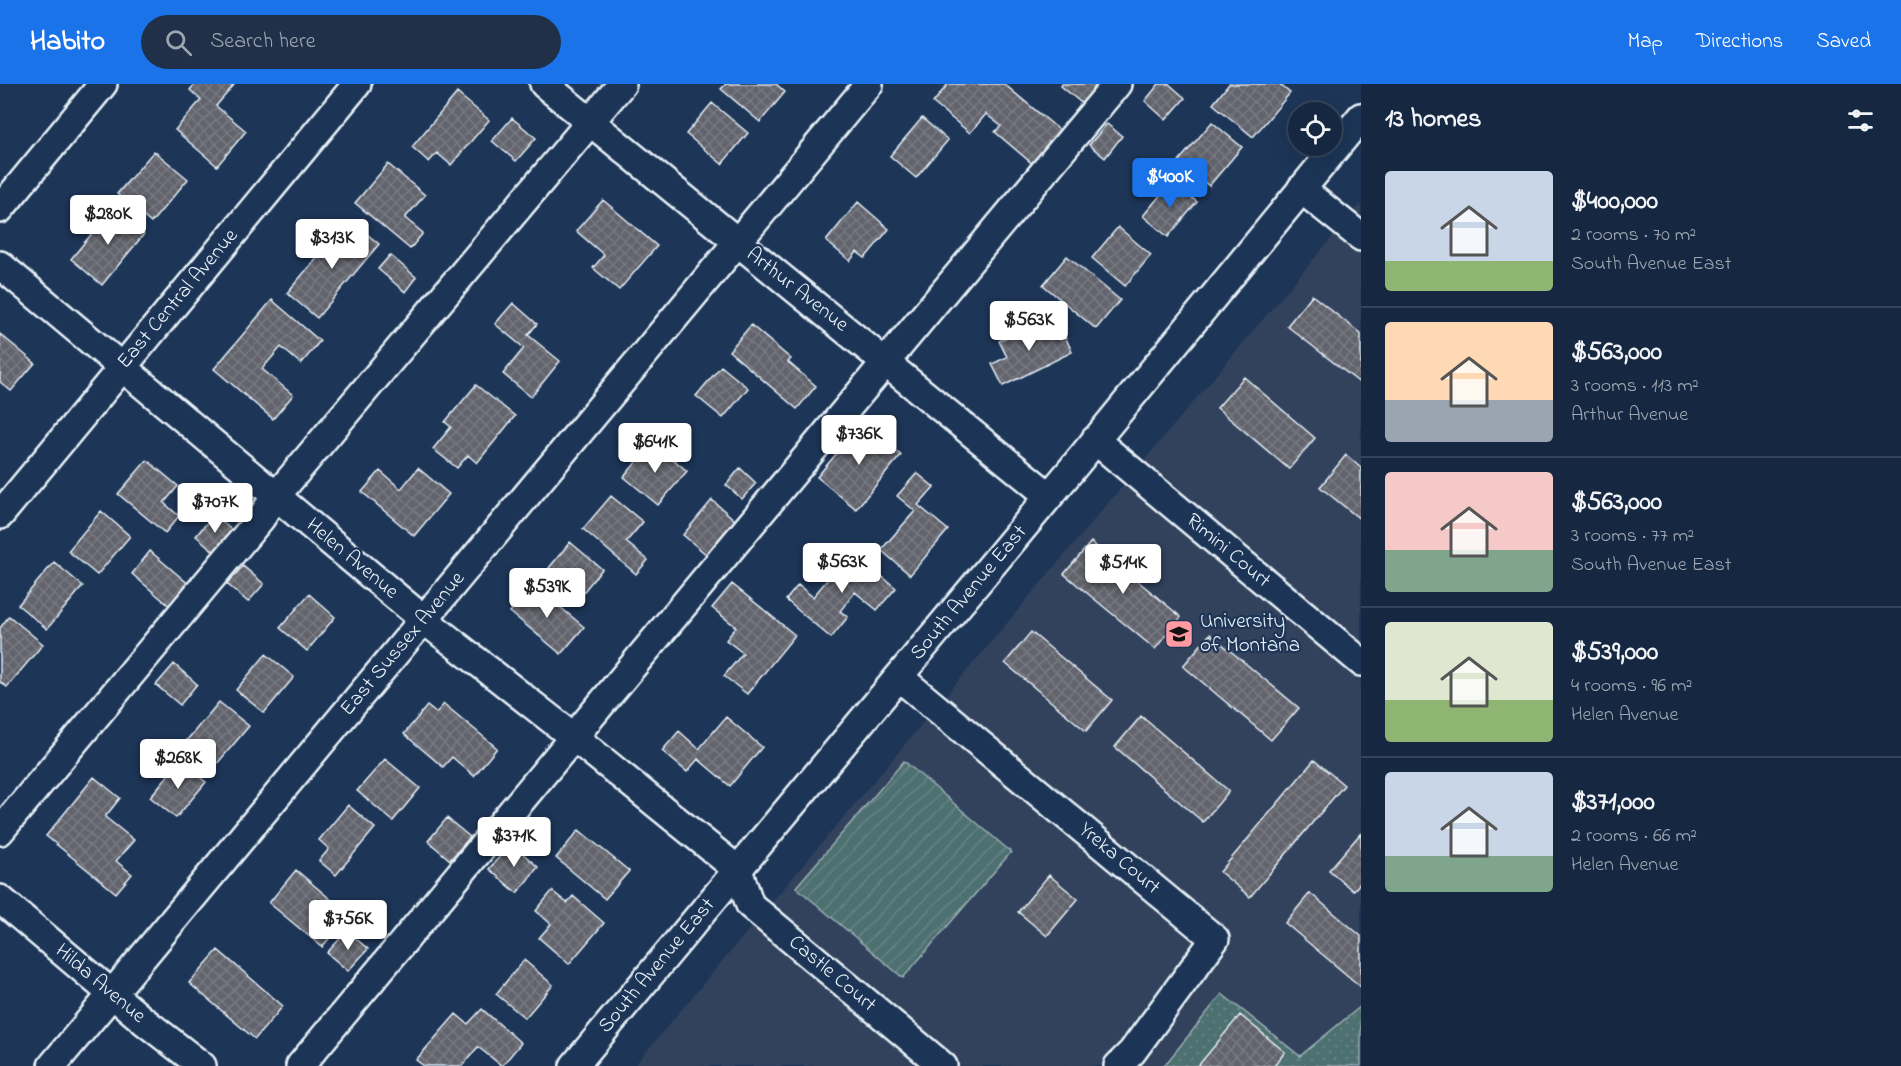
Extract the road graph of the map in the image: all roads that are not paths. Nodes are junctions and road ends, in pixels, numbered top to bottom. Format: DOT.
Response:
graph roads {
  1 [pos="103,84"];
  2 [pos="357,84"];
  3 [pos="544,84"];
  4 [pos="622,84"];
  5 [pos="869,84"];
  6 [pos="1117,84"];
  7 [pos="1361,117"];
  8 [pos="591,123"];
  9 [pos="1302,189"];
  10 [pos="0,209"];
  11 [pos="1361,237"];
  12 [pos="737,243"];
  13 [pos="0,266"];
  14 [pos="885,361"];
  15 [pos="121,368"];
  16 [pos="1095,440"];
  17 [pos="276,496"];
  18 [pos="1049,496"];
  19 [pos="0,515"];
  20 [pos="423,619"];
  21 [pos="1361,662"];
  22 [pos="899,677"];
  23 [pos="575,738"];
  24 [pos="0,831"];
  25 [pos="738,870"];
  26 [pos="0,899"];
  27 [pos="113,994"];
  28 [pos="52,1066"];
  29 [pos="202,1066"];
  30 [pos="300,1066"];
  31 [pos="574,1066"];
  32 [pos="944,1066"];
  33 [pos="1118,1066"];
  1 -- 10 [label="street"];
  2 -- 15 [label="street, East Central Avenue"];
  3 -- 8 [label="street, Arthur Avenue"];
  4 -- 8 [label="street"];
  5 -- 12 [label="street, East Sussex Avenue"];
  6 -- 14 [label="street"];
  7 -- 9 [label="street, South Avenue East"];
  8 -- 12 [label="street, Arthur Avenue"];
  8 -- 17 [label="street"];
  9 -- 11 [label="street"];
  9 -- 16 [label="street, South Avenue East"];
  12 -- 14 [label="street, Arthur Avenue"];
  12 -- 20 [label="street, East Sussex Avenue"];
  13 -- 15 [label="street, Helen Avenue"];
  14 -- 18 [label="street, Arthur Avenue"];
  14 -- 23 [label="street"];
  15 -- 17 [label="street, Helen Avenue"];
  15 -- 19 [label="street, East Central Avenue"];
  16 -- 18 [label="street, South Avenue East"];
  16 -- 21 [label="street, Rimini Court"];
  17 -- 20 [label="street, Helen Avenue"];
  17 -- 24 [label="street"];
  18 -- 22 [label="street, South Avenue East"];
  20 -- 23 [label="street, Helen Avenue"];
  20 -- 27 [label="street, East Sussex Avenue"];
  22 -- 25 [label="street, South Avenue East"];
  22 -- 33 [label="street, Yreka Court"];
  23 -- 25 [label="street, Helen Avenue"];
  23 -- 30 [label="street"];
  25 -- 31 [label="street, South Avenue East"];
  25 -- 32 [label="street, Castle Court"];
  26 -- 27 [label="street, Hilda Avenue"];
  27 -- 28 [label="street, East Sussex Avenue"];
  27 -- 29 [label="street, Hilda Avenue"];
}
